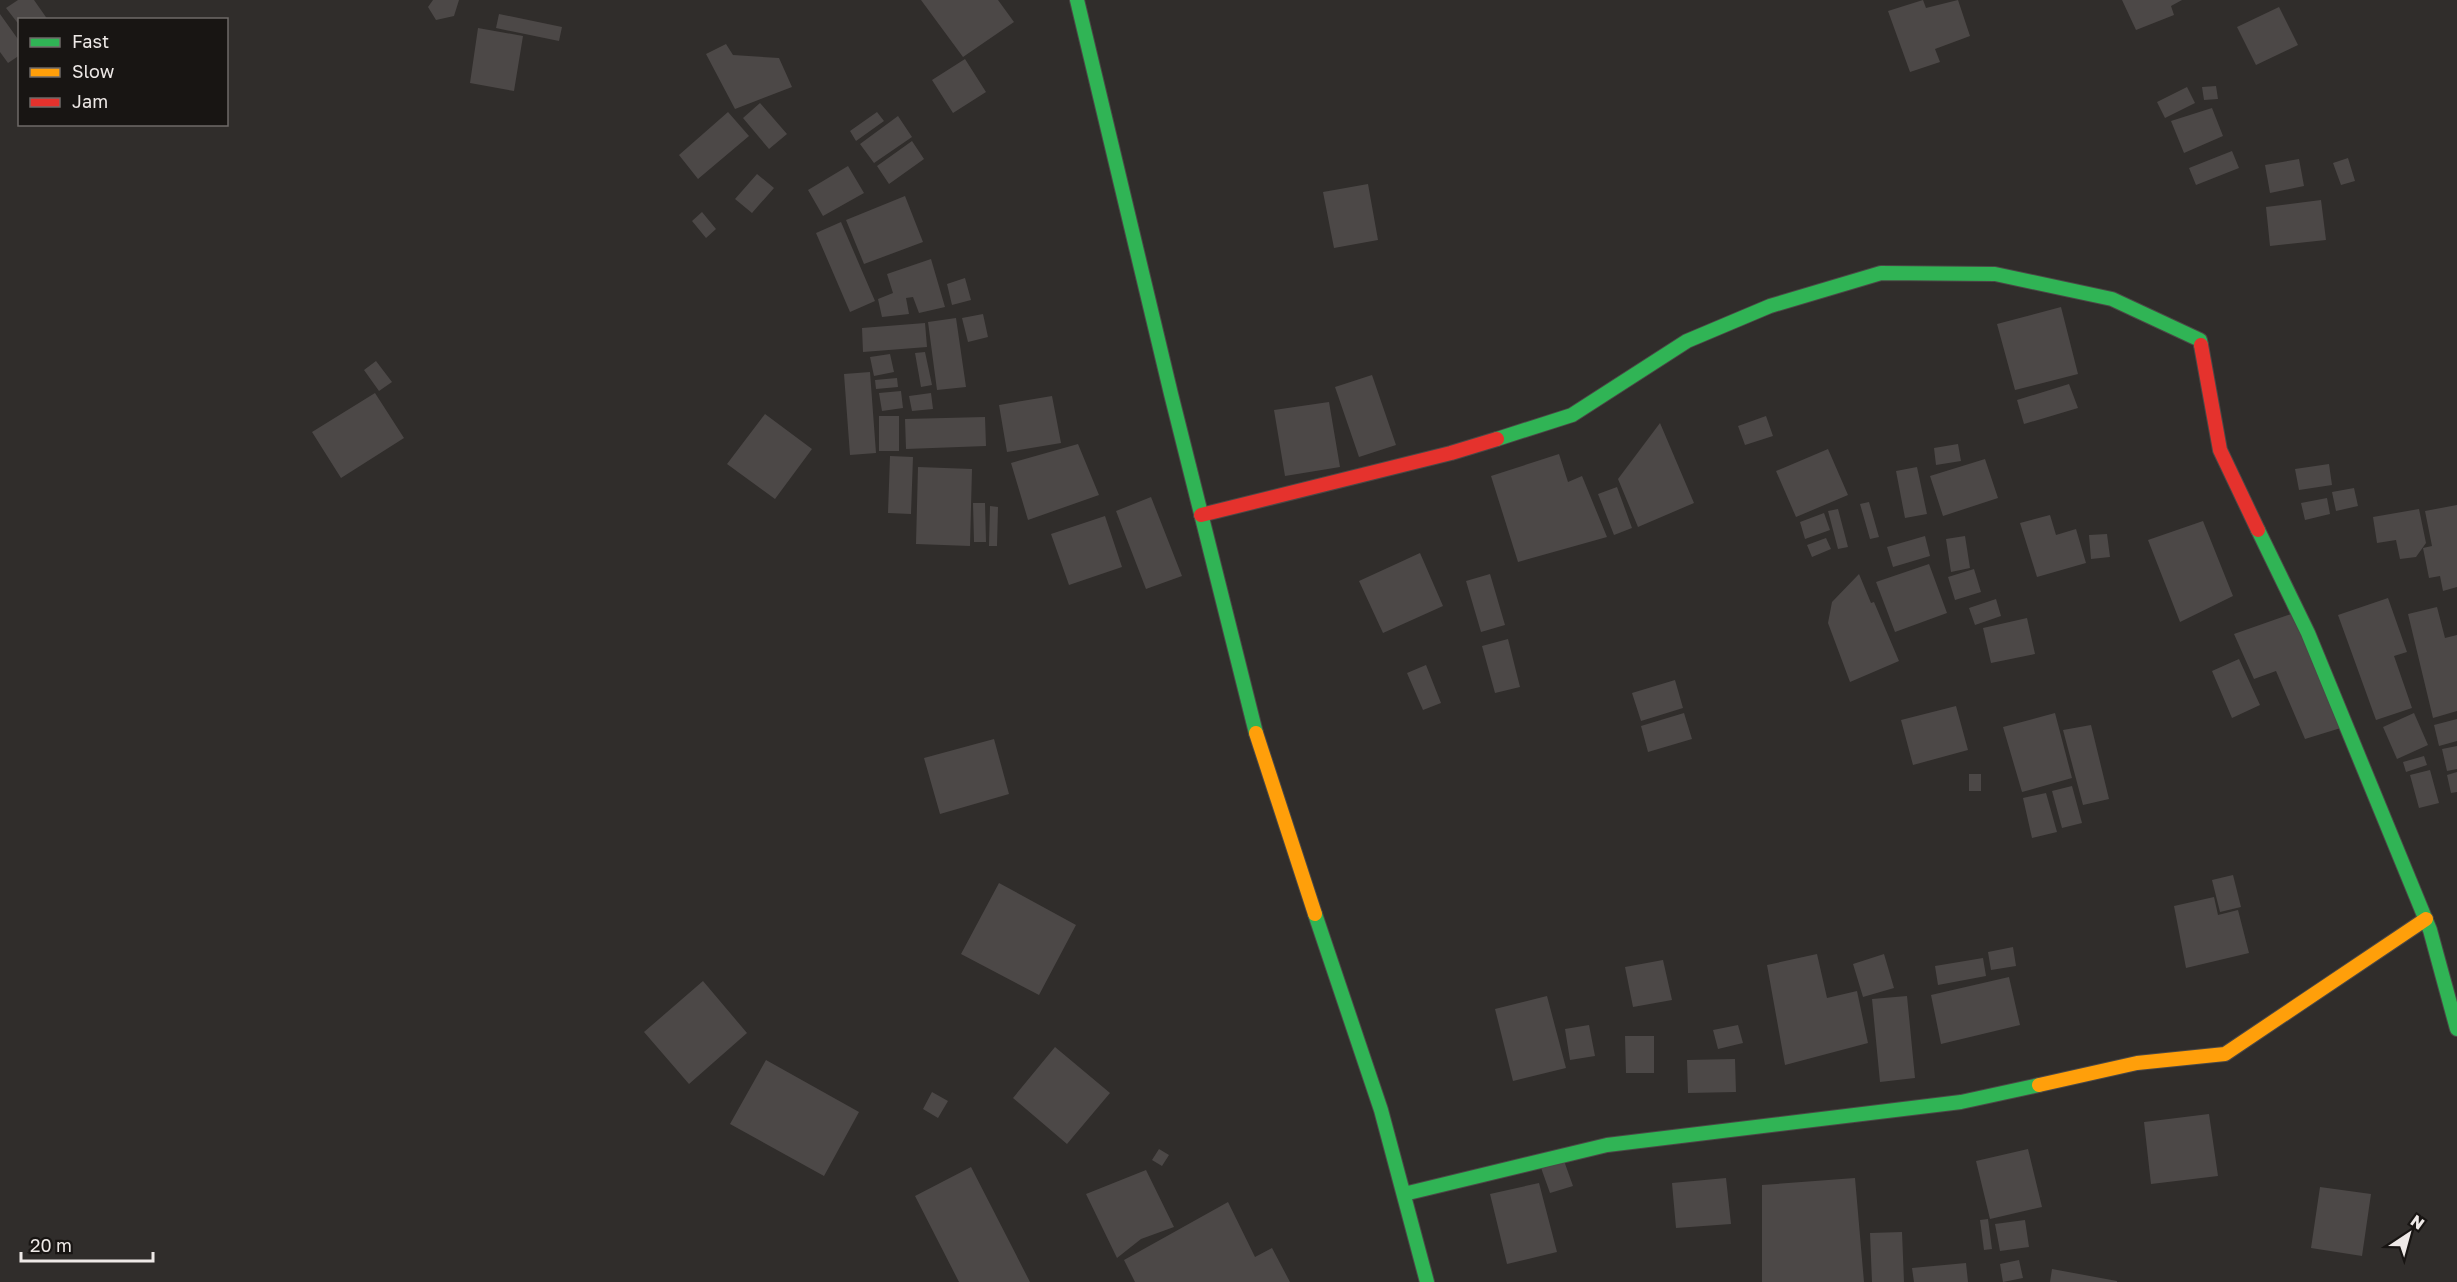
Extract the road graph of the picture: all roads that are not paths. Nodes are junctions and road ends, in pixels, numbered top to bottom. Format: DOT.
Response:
graph roads {
  1 [pos="1077,0"];
  2 [pos="1201,515"];
  3 [pos="2426,920"];
  4 [pos="2457,1029"];
  5 [pos="1404,1194"];
  6 [pos="1427,1282"];
  1 -- 2 [label="street"];
  2 -- 3 [label="street"];
  2 -- 5 [label="street"];
  3 -- 4 [label="street"];
  3 -- 5 [label="street"];
  5 -- 6 [label="street"];
}
